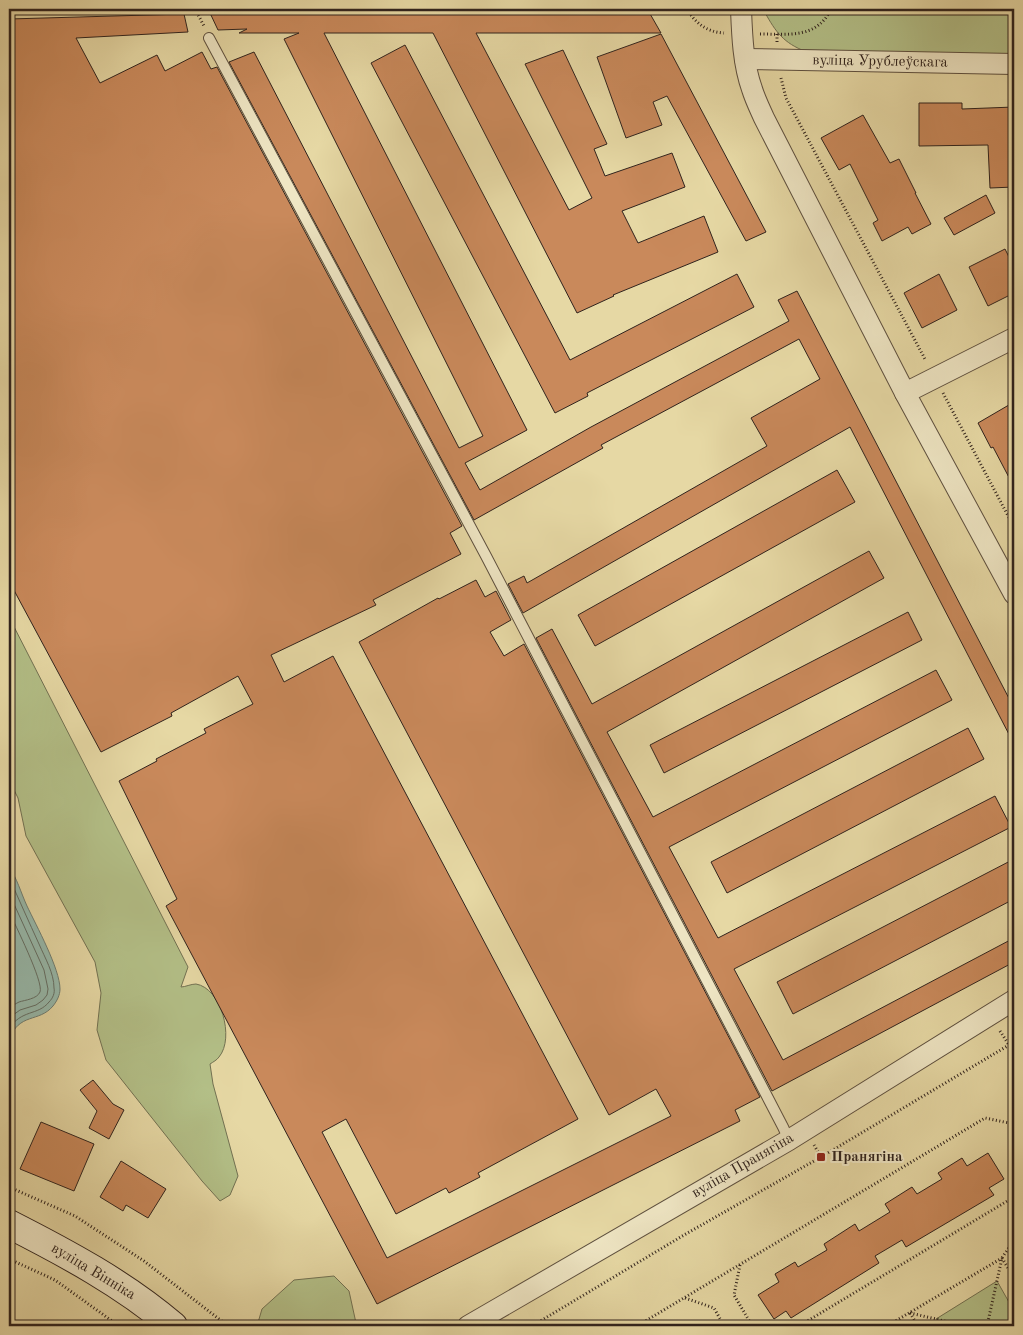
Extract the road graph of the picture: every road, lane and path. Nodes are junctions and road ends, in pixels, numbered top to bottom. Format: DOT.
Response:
graph roads {
  1 [pos="195,9"];
  2 [pos="741,9"];
  3 [pos="831,9"];
  4 [pos="209,38"];
  5 [pos="745,59"];
  6 [pos="779,60"];
  7 [pos="1014,64"];
  8 [pos="1014,338"];
  9 [pos="936,378"];
  10 [pos="905,394"];
  11 [pos="1014,527"];
  12 [pos="1014,594"];
  13 [pos="1014,1000"];
  14 [pos="1014,1042"];
  15 [pos="1013,1124"];
  16 [pos="1014,1129"];
  17 [pos="789,1140"];
  18 [pos="9,1187"];
  19 [pos="1013,1198"];
  20 [pos="1014,1203"];
  21 [pos="9,1224"];
  22 [pos="1014,1240"];
  23 [pos="1002,1258"];
  24 [pos="9,1259"];
  25 [pos="740,1265"];
  26 [pos="1014,1278"];
  27 [pos="684,1298"];
  28 [pos="909,1313"];
  29 [pos="119,1326"];
  30 [pos="173,1326"];
  31 [pos="228,1326"];
  32 [pos="468,1326"];
  33 [pos="532,1326"];
  34 [pos="637,1326"];
  35 [pos="724,1326"];
  36 [pos="757,1326"];
  37 [pos="799,1326"];
  38 [pos="887,1326"];
  39 [pos="918,1326"];
  40 [pos="966,1326"];
  41 [pos="987,1326"];
  1 -- 4 [label="path"];
  2 -- 5 [label="street"];
  3 -- 6 [label="path"];
  4 -- 17 [label="lane"];
  5 -- 6 [label="street, вуліца Урублеўскага"];
  5 -- 10 [label="street"];
  6 -- 7 [label="street, вуліца Урублеўскага"];
  6 -- 9 [label="path"];
  8 -- 9 [label="street"];
  9 -- 10 [label="street"];
  9 -- 11 [label="path"];
  10 -- 12 [label="street"];
  13 -- 17 [label="street, вуліца Пранягіна"];
  14 -- 33 [label="path"];
  15 -- 16 [label="path"];
  15 -- 25 [label="path"];
  17 -- 32 [label="street, вуліца Пранягіна"];
  18 -- 31 [label="path"];
  19 -- 20 [label="path"];
  19 -- 37 [label="path"];
  21 -- 30 [label="street, вуліца Вінніка"];
  22 -- 23 [label="path"];
  23 -- 26 [label="path"];
  23 -- 28 [label="path"];
  23 -- 41 [label="path"];
  24 -- 29 [label="path"];
  25 -- 27 [label="path"];
  25 -- 36 [label="path"];
  27 -- 34 [label="path"];
  27 -- 35 [label="path"];
  28 -- 38 [label="path"];
  28 -- 39 [label="path"];
  28 -- 40 [label="path"];
}
